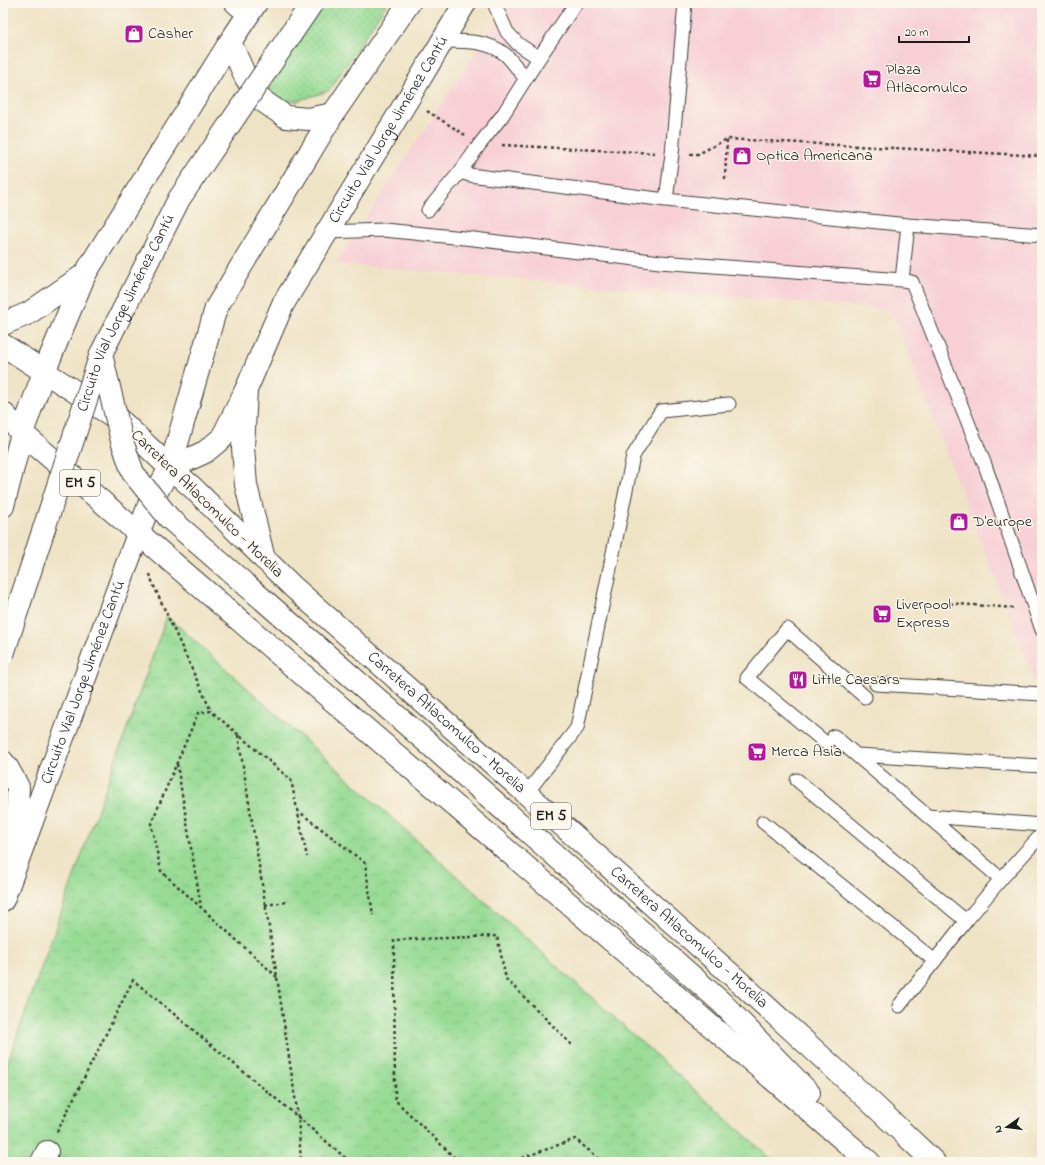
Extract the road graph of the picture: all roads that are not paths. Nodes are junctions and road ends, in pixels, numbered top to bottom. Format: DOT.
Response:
graph roads {
  1 [pos="312,3"];
  2 [pos="409,3"];
  3 [pos="465,3"];
  4 [pos="494,3"];
  5 [pos="576,3"];
  6 [pos="685,3"];
  7 [pos="247,6"];
  8 [pos="442,41"];
  9 [pos="230,42"];
  10 [pos="539,58"];
  11 [pos="526,79"];
  12 [pos="334,114"];
  13 [pos="460,172"];
  14 [pos="666,200"];
  15 [pos="428,210"];
  16 [pos="908,225"];
  17 [pos="327,232"];
  18 [pos="1042,234"];
  19 [pos="85,274"];
  20 [pos="902,280"];
  21 [pos="3,324"];
  22 [pos="3,345"];
  23 [pos="101,354"];
  24 [pos="44,372"];
  25 [pos="246,390"];
  26 [pos="729,404"];
  27 [pos="3,413"];
  28 [pos="22,433"];
  29 [pos="170,468"];
  30 [pos="3,506"];
  31 [pos="138,534"];
  32 [pos="264,559"];
  33 [pos="1042,630"];
  34 [pos="3,654"];
  35 [pos="876,684"];
  36 [pos="1042,694"];
  37 [pos="865,697"];
  38 [pos="857,755"];
  39 [pos="3,762"];
  40 [pos="1042,766"];
  41 [pos="797,780"];
  42 [pos="526,794"];
  43 [pos="928,816"];
  44 [pos="763,822"];
  45 [pos="1042,825"];
  46 [pos="1042,834"];
  47 [pos="14,868"];
  48 [pos="1001,879"];
  49 [pos="3,900"];
  50 [pos="966,921"];
  51 [pos="935,961"];
  52 [pos="899,1006"];
  53 [pos="869,1162"];
  54 [pos="875,1162"];
  55 [pos="934,1162"];
  1 -- 23 [label="main road, Circuito Vial Jorge Jiménez Cantú, bridge"];
  2 -- 12 [label="main road, Circuito Vial Jorge Jiménez Cantú"];
  3 -- 8 [label="main road, Circuito Vial Jorge Jiménez Cantú"];
  4 -- 10 [label="lane"];
  5 -- 10 [label="lane"];
  6 -- 14 [label="lane"];
  7 -- 9 [label="main road"];
  8 -- 11 [label="lane"];
  8 -- 17 [label="main road, Circuito Vial Jorge Jiménez Cantú"];
  9 -- 12 [label="main road"];
  9 -- 19 [label="main road"];
  10 -- 11 [label="lane"];
  11 -- 13 [label="lane"];
  12 -- 29 [label="main road, Circuito Vial Jorge Jiménez Cantú"];
  13 -- 14 [label="lane"];
  13 -- 15 [label="lane"];
  14 -- 16 [label="lane"];
  16 -- 18 [label="lane"];
  16 -- 20 [label="lane"];
  17 -- 20 [label="lane"];
  17 -- 25 [label="main road, Circuito Vial Jorge Jiménez Cantú"];
  19 -- 21 [label="main road"];
  19 -- 24 [label="main road"];
  20 -- 33 [label="lane"];
  22 -- 24 [label="main road, Carretera Atlacomulco - Morelia / EM 5"];
  23 -- 34 [label="main road, Circuito Vial Jorge Jiménez Cantú, bridge"];
  23 -- 54 [label="main road, bridge"];
  24 -- 28 [label="main road"];
  24 -- 29 [label="main road, Carretera Atlacomulco - Morelia / EM 5"];
  25 -- 29 [label="main road, Circuito Vial Jorge Jiménez Cantú"];
  25 -- 32 [label="main road"];
  26 -- 42 [label="lane"];
  27 -- 28 [label="main road, EM 5"];
  28 -- 30 [label="main road"];
  28 -- 31 [label="main road, EM 5"];
  29 -- 31 [label="main road, Circuito Vial Jorge Jiménez Cantú"];
  29 -- 32 [label="main road, Carretera Atlacomulco - Morelia / EM 5"];
  31 -- 47 [label="main road, Circuito Vial Jorge Jiménez Cantú"];
  31 -- 53 [label="main road, EM 5"];
  32 -- 42 [label="main road, Carretera Atlacomulco - Morelia / EM 5"];
  35 -- 36 [label="lane"];
  37 -- 38 [label="lane"];
  38 -- 40 [label="lane"];
  38 -- 43 [label="lane"];
  39 -- 47 [label="main road"];
  41 -- 50 [label="lane"];
  42 -- 55 [label="main road, Carretera Atlacomulco - Morelia / EM 5"];
  43 -- 45 [label="lane"];
  43 -- 48 [label="lane"];
  44 -- 51 [label="lane"];
  46 -- 48 [label="lane"];
  47 -- 49 [label="main road, Circuito Vial Jorge Jiménez Cantú"];
  48 -- 50 [label="lane"];
  50 -- 51 [label="lane"];
  51 -- 52 [label="lane"];
}
